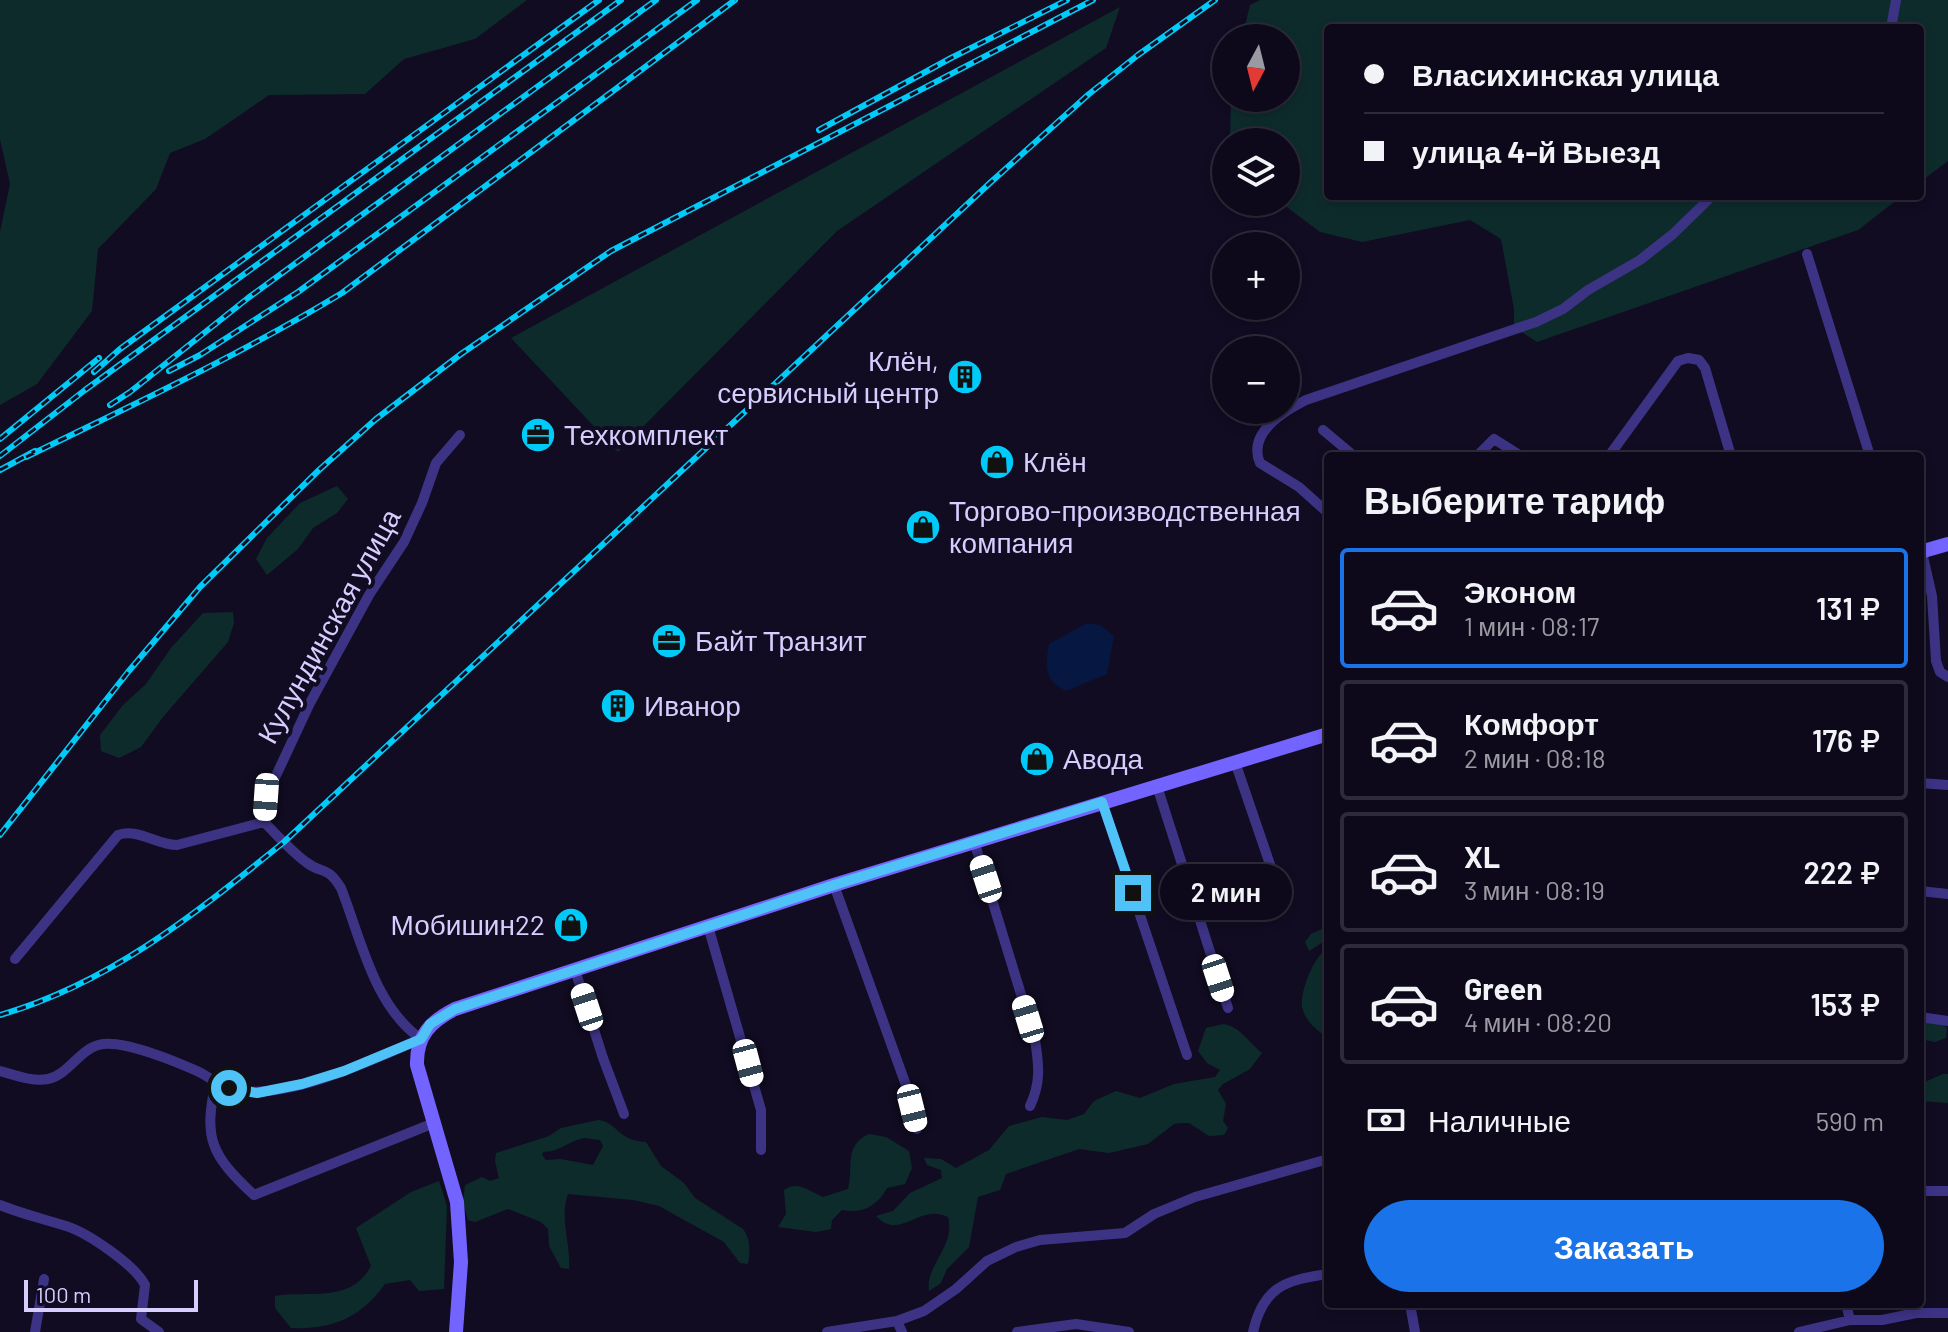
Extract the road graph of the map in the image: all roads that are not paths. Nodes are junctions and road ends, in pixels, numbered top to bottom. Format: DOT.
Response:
graph roads {
  1 [pos="1896,0"];
  2 [pos="1892,24"];
  3 [pos="1708,200"];
  4 [pos="1807,254"];
  5 [pos="1323,430"];
  6 [pos="460,435"];
  7 [pos="1349,452"];
  8 [pos="1481,452"];
  9 [pos="1515,452"];
  10 [pos="1612,452"];
  11 [pos="1730,452"];
  12 [pos="1869,452"];
  13 [pos="1324,509"];
  14 [pos="1948,544"];
  15 [pos="1924,551"];
  16 [pos="1924,564"];
  17 [pos="1942,638"];
  18 [pos="1948,677"];
  19 [pos="1324,735"];
  20 [pos="1235,762"];
  21 [pos="1924,783"];
  22 [pos="1948,785"];
  23 [pos="1157,786"];
  24 [pos="1102,802"];
  25 [pos="264,822"];
  26 [pos="974,841"];
  27 [pos="1276,882"];
  28 [pos="834,885"];
  29 [pos="1924,891"];
  30 [pos="1948,894"];
  31 [pos="708,926"];
  32 [pos="15,959"];
  33 [pos="575,970"];
  34 [pos="1228,1008"];
  35 [pos="1924,1018"];
  36 [pos="1948,1021"];
  37 [pos="421,1039"];
  38 [pos="1187,1055"];
  39 [pos="0,1071"];
  40 [pos="216,1081"];
  41 [pos="1030,1106"];
  42 [pos="624,1114"];
  43 [pos="434,1123"];
  44 [pos="917,1129"];
  45 [pos="761,1150"];
  46 [pos="1324,1160"];
  47 [pos="1924,1191"];
  48 [pos="1948,1191"];
  49 [pos="0,1205"];
  50 [pos="1324,1275"];
  51 [pos="44,1279"];
  52 [pos="1411,1308"];
  53 [pos="1847,1308"];
  54 [pos="1948,1313"];
  55 [pos="1850,1320"];
  56 [pos="897,1321"];
  57 [pos="35,1332"];
  58 [pos="159,1332"];
  59 [pos="456,1332"];
  60 [pos="827,1332"];
  61 [pos="902,1332"];
  62 [pos="1017,1332"];
  63 [pos="1129,1332"];
  64 [pos="1253,1332"];
  65 [pos="1415,1332"];
  66 [pos="1799,1332"];
  1 -- 2 [label="street"];
  3 -- 13 [label="street"];
  4 -- 12 [label="street"];
  5 -- 7 [label="street"];
  6 -- 25 [label="street, Кулундинская улица"];
  8 -- 9 [label="street"];
  10 -- 11 [label="street"];
  14 -- 15 [label="street"];
  16 -- 17 [label="street"];
  17 -- 18 [label="street"];
  19 -- 20 [label="street"];
  20 -- 23 [label="street"];
  20 -- 27 [label="street"];
  21 -- 22 [label="street"];
  23 -- 24 [label="street"];
  23 -- 34 [label="street"];
  24 -- 26 [label="street"];
  24 -- 38 [label="street"];
  25 -- 32 [label="street"];
  25 -- 37 [label="street"];
  26 -- 28 [label="street"];
  26 -- 41 [label="street"];
  28 -- 31 [label="street"];
  28 -- 44 [label="street"];
  29 -- 30 [label="street"];
  31 -- 33 [label="street"];
  31 -- 45 [label="street"];
  33 -- 37 [label="street"];
  33 -- 42 [label="street"];
  35 -- 36 [label="street"];
  37 -- 40 [label="street"];
  37 -- 43 [label="street"];
  39 -- 40 [label="street"];
  40 -- 43 [label="street"];
  43 -- 59 [label="street"];
  46 -- 56 [label="street"];
  47 -- 48 [label="street"];
  49 -- 58 [label="street"];
  50 -- 64 [label="street"];
  51 -- 57 [label="street"];
  52 -- 65 [label="street"];
  53 -- 55 [label="street"];
  54 -- 55 [label="street"];
  55 -- 66 [label="street"];
  56 -- 60 [label="street"];
  56 -- 61 [label="street"];
  62 -- 63 [label="street"];
}
